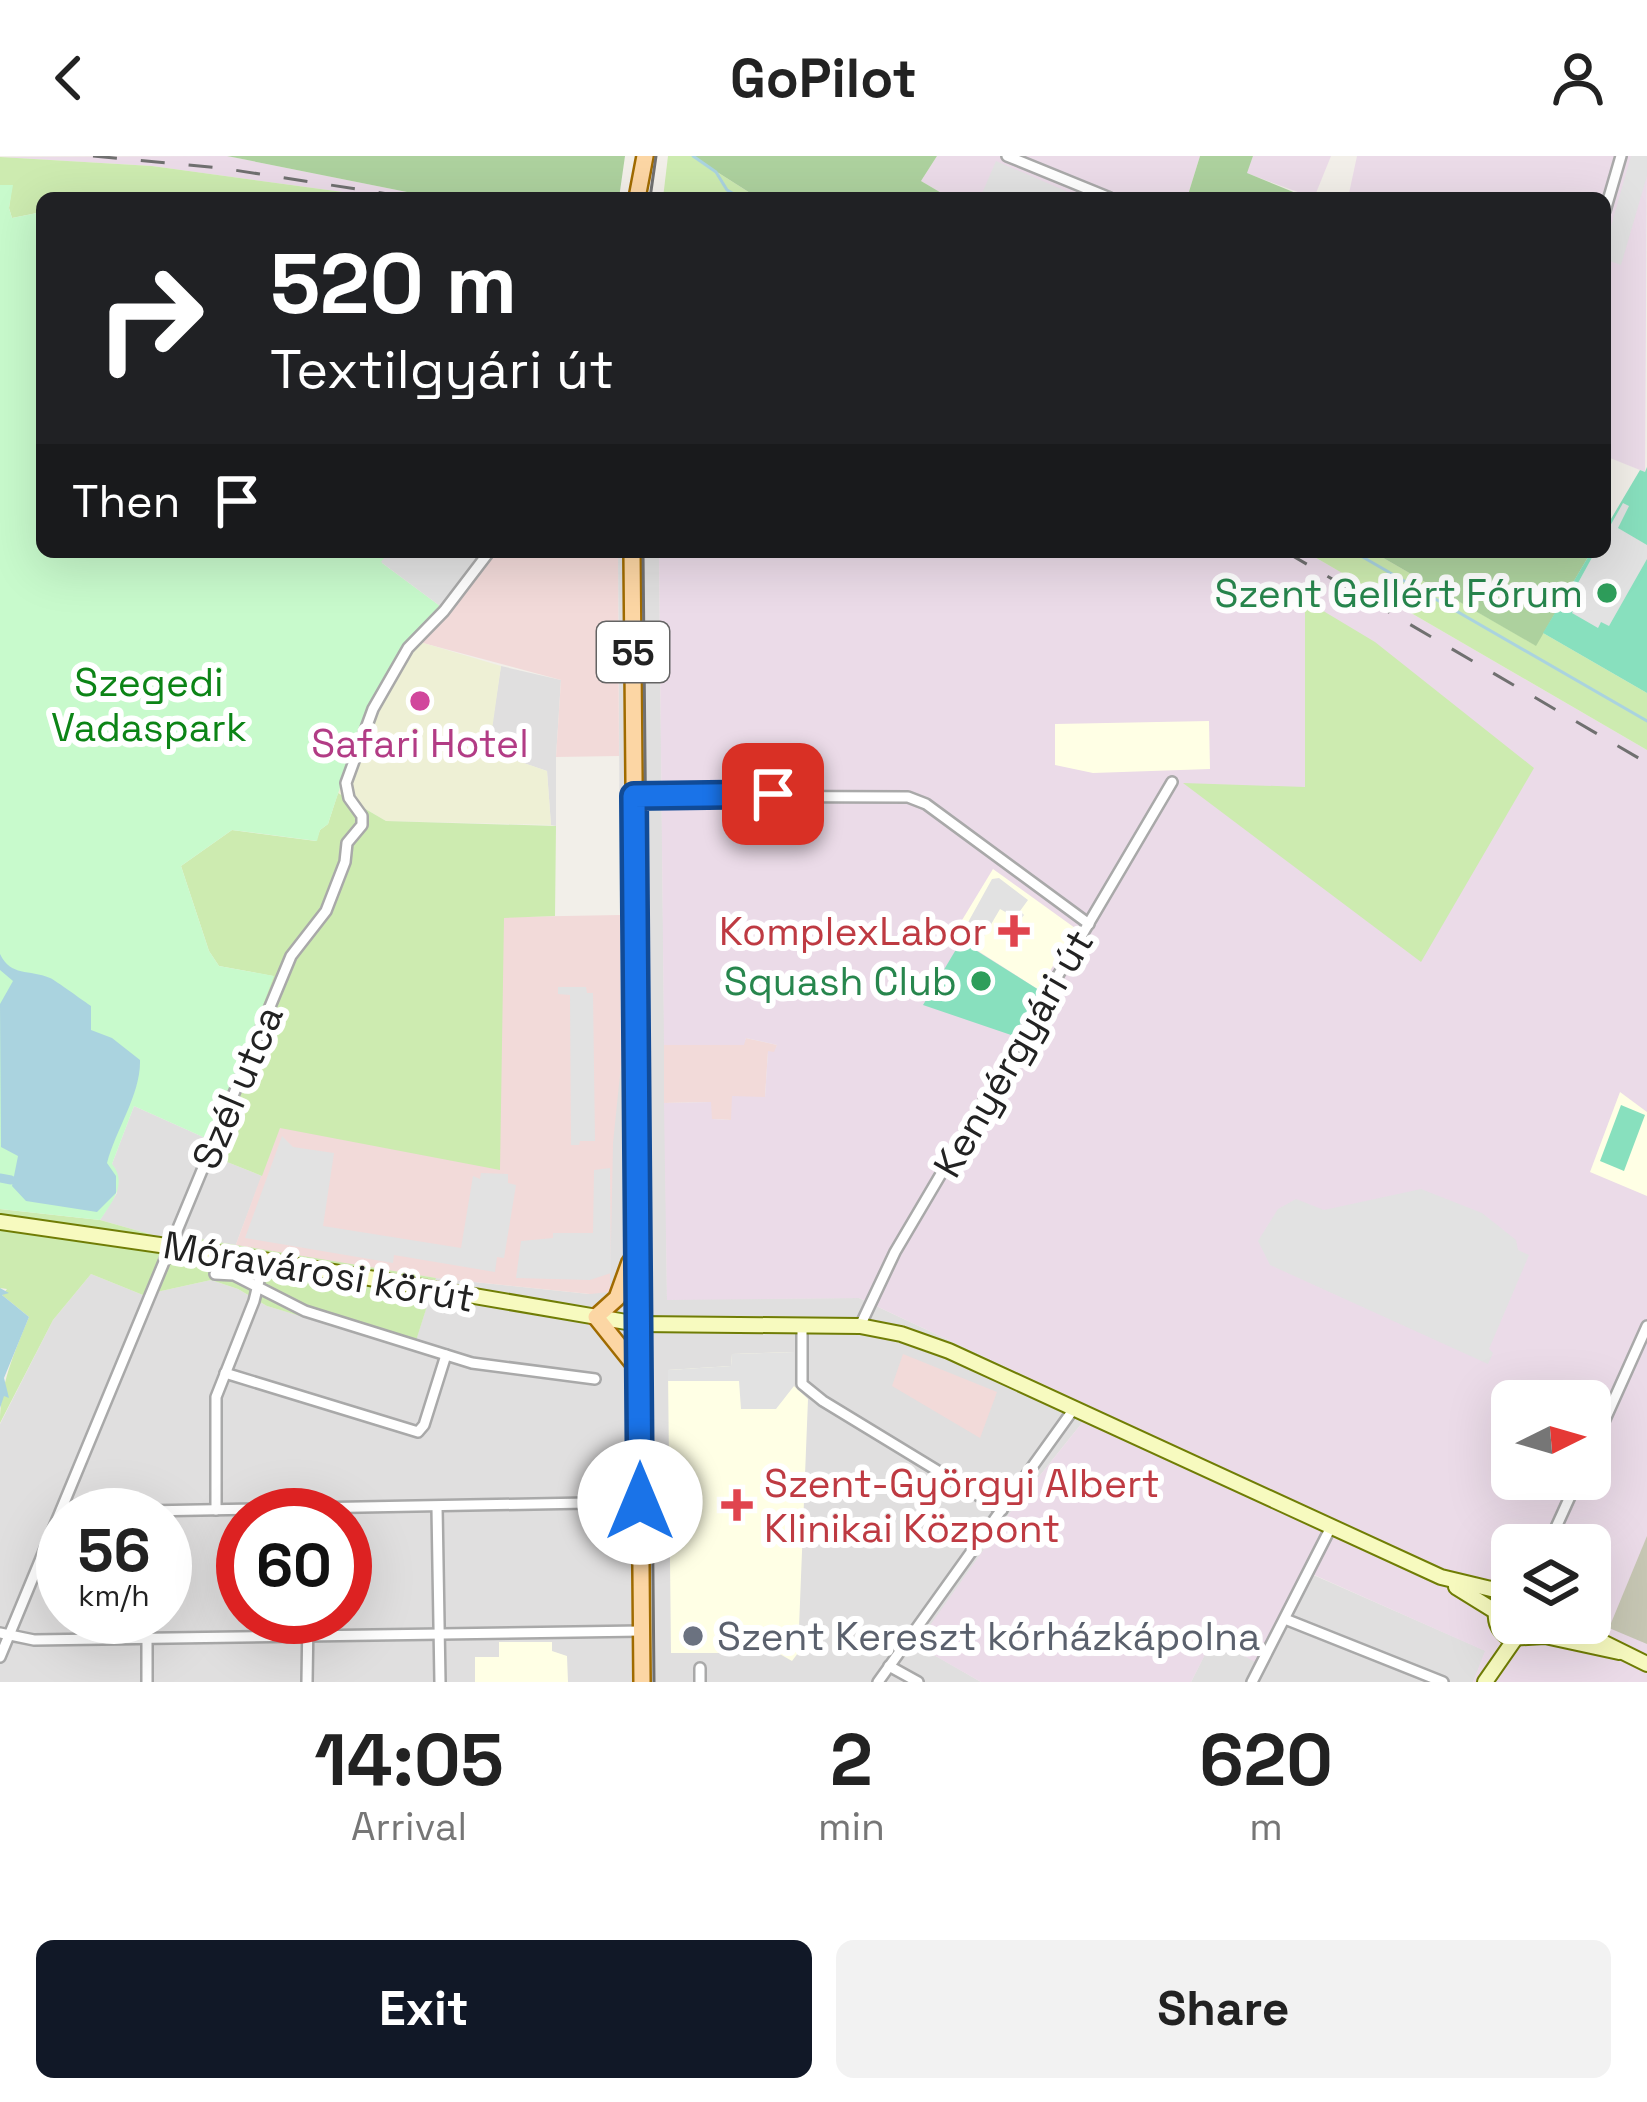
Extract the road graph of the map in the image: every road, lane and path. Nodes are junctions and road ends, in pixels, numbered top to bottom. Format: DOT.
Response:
graph roads {
  1 [pos="645,156"];
  2 [pos="1006,156"];
  3 [pos="1621,156"];
  4 [pos="639,192"];
  5 [pos="1095,192"];
  6 [pos="1611,192"];
  7 [pos="484,558"];
  8 [pos="632,558"];
  9 [pos="1172,782"];
  10 [pos="634,796"];
  11 [pos="1089,924"];
  12 [pos="0,1222"];
  13 [pos="636,1242"];
  14 [pos="171,1245"];
  15 [pos="264,1260"];
  16 [pos="215,1274"];
  17 [pos="258,1289"];
  18 [pos="596,1317"];
  19 [pos="638,1324"];
  20 [pos="802,1324"];
  21 [pos="860,1326"];
  22 [pos="1647,1326"];
  23 [pos="446,1355"];
  24 [pos="225,1373"];
  25 [pos="639,1373"];
  26 [pos="595,1379"];
  27 [pos="1611,1406"];
  28 [pos="1073,1410"];
  29 [pos="71,1488"];
  30 [pos="640,1502"];
  31 [pos="437,1507"];
  32 [pos="372,1509"];
  33 [pos="216,1510"];
  34 [pos="1002,1510"];
  35 [pos="192,1511"];
  36 [pos="1331,1526"];
  37 [pos="36,1566"];
  38 [pos="1441,1577"];
  39 [pos="1491,1594"];
  40 [pos="1491,1614"];
  41 [pos="1285,1619"];
  42 [pos="641,1630"];
  43 [pos="439,1633"];
  44 [pos="5,1635"];
  45 [pos="372,1635"];
  46 [pos="36,1636"];
  47 [pos="147,1644"];
  48 [pos="308,1644"];
  49 [pos="1493,1644"];
  50 [pos="1514,1644"];
  51 [pos="1600,1644"];
  52 [pos="0,1657"];
  53 [pos="1647,1664"];
  54 [pos="889,1666"];
  55 [pos="700,1668"];
  56 [pos="1488,1676"];
  57 [pos="147,1682"];
  58 [pos="307,1682"];
  59 [pos="440,1682"];
  60 [pos="642,1682"];
  61 [pos="700,1682"];
  62 [pos="878,1682"];
  63 [pos="918,1682"];
  64 [pos="1252,1682"];
  65 [pos="1443,1682"];
  1 -- 4 [label="main road"];
  2 -- 5 [label="street"];
  3 -- 6 [label="street"];
  7 -- 14 [label="street, Szél utca"];
  8 -- 10 [label="main road, 55"];
  9 -- 11 [label="street, Kenyérgyári út"];
  10 -- 11 [label="street"];
  10 -- 13 [label="main road, 55"];
  11 -- 21 [label="street, Kenyérgyári út"];
  12 -- 14 [label="main road, Móravárosi körút"];
  13 -- 18 [label="main road"];
  13 -- 19 [label="main road, 55"];
  14 -- 15 [label="main road, Móravárosi körút"];
  14 -- 29 [label="street, Szél utca"];
  15 -- 17 [label="street"];
  15 -- 18 [label="main road, Móravárosi körút"];
  16 -- 17 [label="street"];
  17 -- 23 [label="street"];
  17 -- 24 [label="street"];
  18 -- 19 [label="main road, Móravárosi körút"];
  18 -- 25 [label="main road"];
  19 -- 20 [label="main road, Móravárosi körút"];
  19 -- 25 [label="main road, 55"];
  20 -- 21 [label="main road, Móravárosi körút"];
  20 -- 34 [label="street"];
  21 -- 28 [label="main road, Móravárosi körút"];
  22 -- 27 [label="street"];
  23 -- 24 [label="street"];
  23 -- 26 [label="street"];
  24 -- 33 [label="street"];
  25 -- 30 [label="main road, 55"];
  28 -- 34 [label="street"];
  28 -- 36 [label="main road, Móravárosi körút"];
  30 -- 31 [label="street"];
  30 -- 42 [label="main road, 55"];
  31 -- 32 [label="street"];
  31 -- 43 [label="street"];
  33 -- 35 [label="street"];
  34 -- 54 [label="street"];
  36 -- 38 [label="main road, Móravárosi körút"];
  36 -- 41 [label="street"];
  37 -- 44 [label="street, Szél utca"];
  38 -- 39 [label="main road"];
  38 -- 40 [label="main road"];
  41 -- 64 [label="street"];
  41 -- 65 [label="street"];
  42 -- 43 [label="street"];
  42 -- 60 [label="main road, 55"];
  43 -- 45 [label="street"];
  43 -- 59 [label="street"];
  44 -- 46 [label="street"];
  44 -- 52 [label="street, Szél utca"];
  47 -- 57 [label="street"];
  48 -- 58 [label="street"];
  49 -- 56 [label="main road"];
  50 -- 56 [label="main road"];
  51 -- 53 [label="main road"];
  54 -- 62 [label="street"];
  54 -- 63 [label="street"];
  55 -- 61 [label="street"];
}
